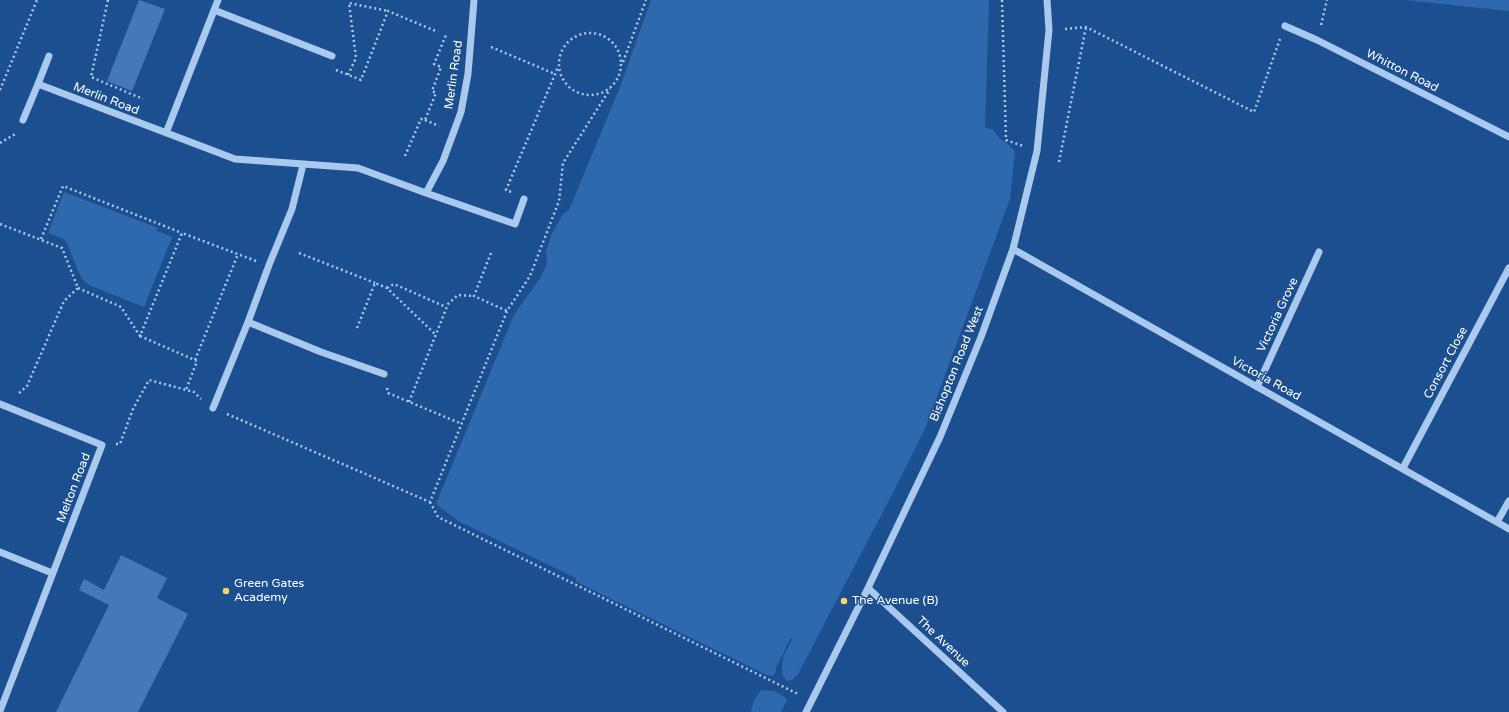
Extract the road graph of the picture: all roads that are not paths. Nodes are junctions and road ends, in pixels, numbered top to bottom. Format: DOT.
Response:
graph roads {
  1 [pos="218,0"];
  2 [pos="474,0"];
  3 [pos="1047,0"];
  4 [pos="214,10"];
  5 [pos="1285,26"];
  6 [pos="49,56"];
  7 [pos="332,56"];
  8 [pos="38,84"];
  9 [pos="23,120"];
  10 [pos="166,133"];
  11 [pos="1509,137"];
  12 [pos="303,165"];
  13 [pos="426,193"];
  14 [pos="524,199"];
  15 [pos="1013,249"];
  16 [pos="1319,252"];
  17 [pos="1509,268"];
  18 [pos="248,322"];
  19 [pos="384,374"];
  20 [pos="1257,387"];
  21 [pos="2,405"];
  22 [pos="213,408"];
  23 [pos="1403,468"];
  24 [pos="1509,501"];
  25 [pos="1497,522"];
  26 [pos="1509,529"];
  27 [pos="0,552"];
  28 [pos="52,573"];
  29 [pos="868,588"];
  30 [pos="2,698"];
  31 [pos="0,711"];
  32 [pos="806,712"];
  33 [pos="1003,712"];
  1 -- 4 [label="street"];
  2 -- 13 [label="street, Merlin Road"];
  3 -- 15 [label="street, Bishopton Road West"];
  4 -- 7 [label="street"];
  4 -- 10 [label="street"];
  5 -- 11 [label="street, Whitton Road"];
  6 -- 8 [label="street"];
  8 -- 9 [label="street"];
  8 -- 10 [label="street, Merlin Road"];
  10 -- 12 [label="street, Merlin Road"];
  12 -- 13 [label="street, Merlin Road"];
  12 -- 18 [label="street"];
  13 -- 14 [label="street, Merlin Road"];
  15 -- 20 [label="street, Victoria Road"];
  15 -- 29 [label="street, Bishopton Road West"];
  16 -- 20 [label="street, Victoria Grove"];
  17 -- 23 [label="street, Consort Close"];
  18 -- 19 [label="street"];
  18 -- 22 [label="street"];
  20 -- 23 [label="street, Victoria Road"];
  21 -- 28 [label="street, Melton Road"];
  23 -- 25 [label="street, Victoria Road"];
  24 -- 25 [label="street"];
  25 -- 26 [label="street, Victoria Road"];
  27 -- 28 [label="street"];
  28 -- 30 [label="street, Melton Road"];
  29 -- 32 [label="street, Bishopton Road West"];
  29 -- 33 [label="street, The Avenue"];
  30 -- 31 [label="street, Melton Road"];
}
